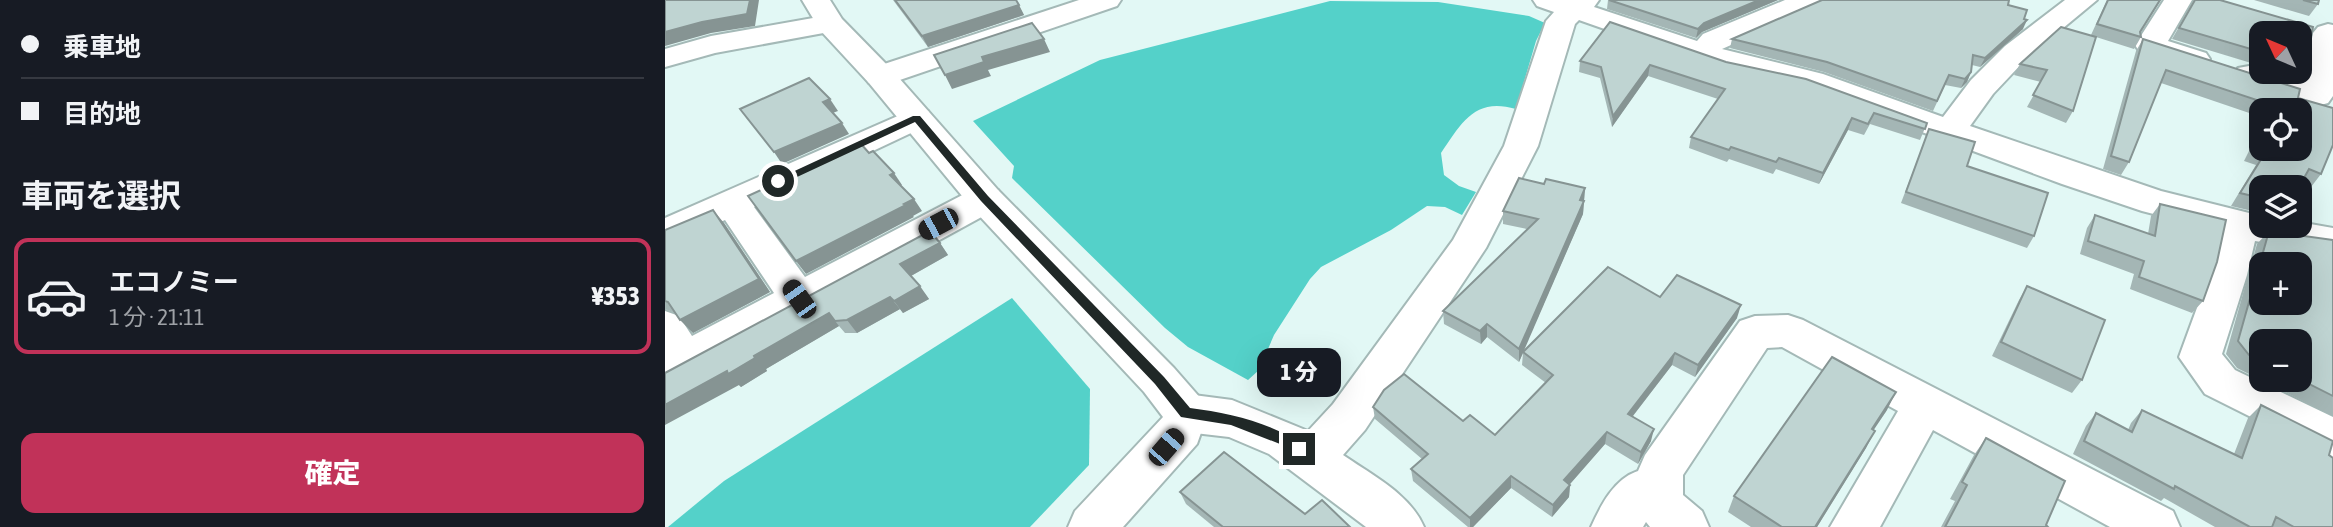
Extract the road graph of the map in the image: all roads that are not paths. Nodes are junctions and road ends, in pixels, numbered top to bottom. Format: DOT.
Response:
graph roads {
  1 [pos="1107,0"];
  2 [pos="1809,0"];
  3 [pos="2083,0"];
  4 [pos="2178,0"];
  5 [pos="1569,3"];
  6 [pos="823,12"];
  7 [pos="2321,31"];
  8 [pos="1703,53"];
  9 [pos="665,58"];
  10 [pos="880,76"];
  11 [pos="916,118"];
  12 [pos="1950,130"];
  13 [pos="985,199"];
  14 [pos="732,202"];
  15 [pos="2238,224"];
  16 [pos="665,233"];
  17 [pos="2333,241"];
  18 [pos="799,299"];
  19 [pos="671,352"];
  20 [pos="1925,404"];
  21 [pos="1186,413"];
  22 [pos="2333,439"];
  23 [pos="1312,459"];
  24 [pos="1671,509"];
  25 [pos="1092,527"];
  26 [pos="1400,527"];
  27 [pos="1615,527"];
  28 [pos="1854,527"];
  29 [pos="2156,527"];
  1 -- 10 [label="street"];
  2 -- 8 [label="street"];
  3 -- 12 [label="street"];
  4 -- 7 [label="street"];
  5 -- 8 [label="street"];
  5 -- 23 [label="street"];
  6 -- 9 [label="street"];
  6 -- 10 [label="street"];
  8 -- 12 [label="street"];
  10 -- 11 [label="street"];
  11 -- 13 [label="street"];
  11 -- 14 [label="street"];
  12 -- 15 [label="street"];
  13 -- 18 [label="street"];
  13 -- 21 [label="street"];
  14 -- 16 [label="street"];
  14 -- 18 [label="street"];
  15 -- 17 [label="street"];
  15 -- 22 [label="street"];
  18 -- 19 [label="street"];
  20 -- 24 [label="street"];
  20 -- 28 [label="street"];
  20 -- 29 [label="street"];
  21 -- 23 [label="street"];
  21 -- 25 [label="street"];
  23 -- 26 [label="street"];
  24 -- 27 [label="street"];
}
